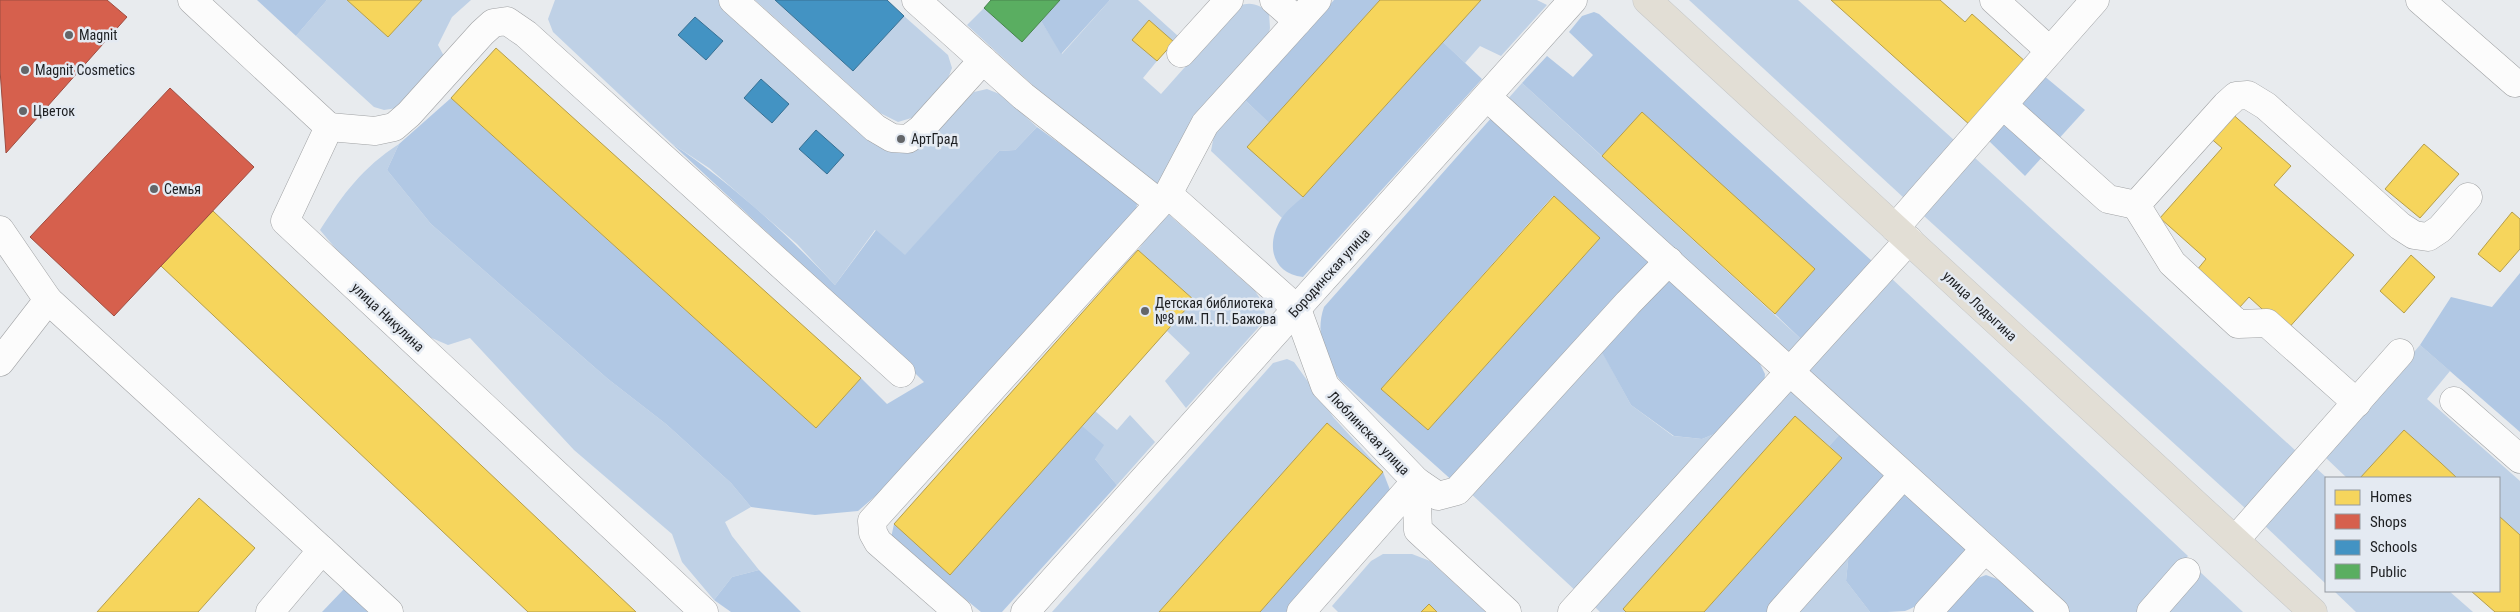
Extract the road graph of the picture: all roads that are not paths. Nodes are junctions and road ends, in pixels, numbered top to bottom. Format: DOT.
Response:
graph roads {
  1 [pos="192,0"];
  2 [pos="734,0"];
  3 [pos="916,0"];
  4 [pos="1229,0"];
  5 [pos="1274,0"];
  6 [pos="1317,0"];
  7 [pos="1573,0"];
  8 [pos="1647,0"];
  9 [pos="1994,0"];
  10 [pos="2095,0"];
  11 [pos="2420,0"];
  12 [pos="1298,21"];
  13 [pos="2050,51"];
  14 [pos="1181,53"];
  15 [pos="983,60"];
  16 [pos="2516,83"];
  17 [pos="1487,96"];
  18 [pos="2004,106"];
  19 [pos="329,127"];
  20 [pos="2468,197"];
  21 [pos="1163,198"];
  22 [pos="2136,205"];
  23 [pos="0,230"];
  24 [pos="1902,234"];
  25 [pos="1669,261"];
  26 [pos="48,300"];
  27 [pos="1296,309"];
  28 [pos="2400,352"];
  29 [pos="0,362"];
  30 [pos="1790,371"];
  31 [pos="901,373"];
  32 [pos="2454,401"];
  33 [pos="2356,404"];
  34 [pos="2520,459"];
  35 [pos="1904,475"];
  36 [pos="1416,482"];
  37 [pos="2236,539"];
  38 [pos="1985,549"];
  39 [pos="322,550"];
  40 [pos="2186,572"];
  41 [pos="270,612"];
  42 [pos="389,612"];
  43 [pos="704,612"];
  44 [pos="958,612"];
  45 [pos="1025,612"];
  46 [pos="1300,612"];
  47 [pos="1507,612"];
  48 [pos="1572,612"];
  49 [pos="1781,612"];
  50 [pos="1928,612"];
  51 [pos="2055,612"];
  52 [pos="2151,612"];
  53 [pos="2314,612"];
  1 -- 19 [label="street"];
  2 -- 15 [label="street"];
  3 -- 15 [label="street"];
  4 -- 14 [label="street"];
  5 -- 12 [label="street"];
  6 -- 12 [label="street"];
  7 -- 17 [label="street, Бородинская улица"];
  8 -- 24 [label="main road, улица Лодыгина"];
  9 -- 13 [label="street"];
  10 -- 13 [label="street"];
  11 -- 16 [label="street"];
  12 -- 21 [label="street"];
  13 -- 18 [label="street"];
  15 -- 21 [label="street"];
  17 -- 25 [label="street"];
  17 -- 27 [label="street, Бородинская улица"];
  18 -- 22 [label="street"];
  18 -- 24 [label="street"];
  19 -- 31 [label="street"];
  19 -- 43 [label="street, улица Никулина"];
  20 -- 22 [label="street"];
  21 -- 27 [label="street"];
  21 -- 44 [label="street"];
  22 -- 33 [label="street"];
  23 -- 26 [label="street"];
  24 -- 30 [label="street"];
  24 -- 37 [label="main road, улица Лодыгина"];
  25 -- 30 [label="street"];
  25 -- 36 [label="street"];
  26 -- 29 [label="street"];
  26 -- 39 [label="street"];
  27 -- 36 [label="street, Люблинская улица"];
  27 -- 45 [label="street, Бородинская улица"];
  28 -- 33 [label="street"];
  30 -- 35 [label="street"];
  30 -- 48 [label="street"];
  32 -- 34 [label="street"];
  33 -- 37 [label="street"];
  35 -- 38 [label="street"];
  35 -- 49 [label="street"];
  36 -- 46 [label="street"];
  36 -- 47 [label="street, Люблинская улица"];
  37 -- 53 [label="main road, улица Лодыгина"];
  38 -- 50 [label="street"];
  38 -- 51 [label="street"];
  39 -- 41 [label="street"];
  39 -- 42 [label="street"];
  40 -- 52 [label="street"];
}
